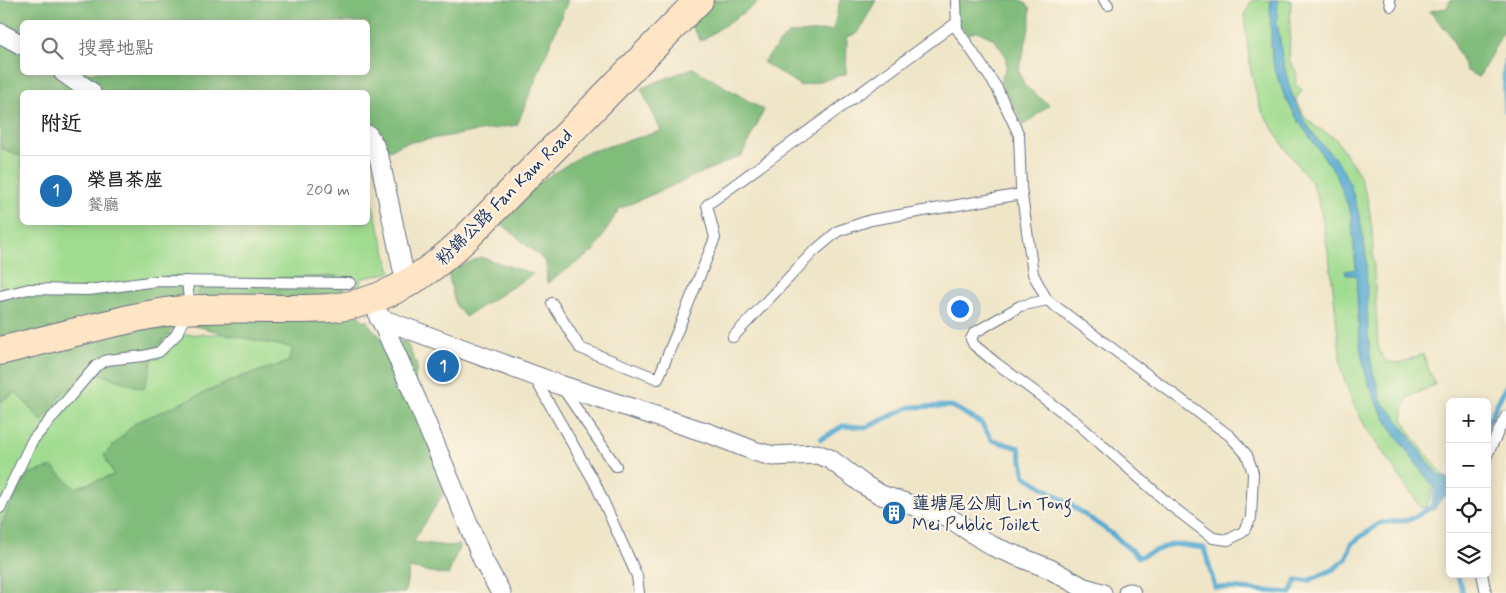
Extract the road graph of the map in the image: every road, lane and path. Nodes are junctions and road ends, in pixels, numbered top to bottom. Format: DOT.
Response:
graph roads {
  1 [pos="699,0"];
  2 [pos="956,0"];
  3 [pos="956,23"];
  4 [pos="0,33"];
  5 [pos="20,44"];
  6 [pos="67,75"];
  7 [pos="88,90"];
  8 [pos="370,138"];
  9 [pos="1022,194"];
  10 [pos="187,281"];
  11 [pos="350,282"];
  12 [pos="406,284"];
  13 [pos="0,296"];
  14 [pos="1047,300"];
  15 [pos="552,303"];
  16 [pos="377,308"];
  17 [pos="190,310"];
  18 [pos="733,337"];
  19 [pos="0,351"];
  20 [pos="532,374"];
  21 [pos="560,385"];
  22 [pos="1506,416"];
  23 [pos="1491,447"];
  24 [pos="616,466"];
  25 [pos="0,508"];
  26 [pos="1483,578"];
  27 [pos="500,593"];
  28 [pos="639,593"];
  29 [pos="1102,593"];
  30 [pos="1486,593"];
  1 -- 12 [label="main road, 粉錦公路 Fan Kam Road"];
  2 -- 3 [label="lane"];
  3 -- 9 [label="lane"];
  3 -- 15 [label="lane"];
  4 -- 5 [label="street"];
  6 -- 7 [label="street"];
  8 -- 12 [label="street"];
  9 -- 14 [label="lane"];
  9 -- 18 [label="lane"];
  10 -- 11 [label="lane"];
  10 -- 13 [label="lane"];
  10 -- 17 [label="lane"];
  12 -- 16 [label="main road, 粉錦公路 Fan Kam Road"];
  14 -- 14 [label="lane"];
  16 -- 17 [label="main road, 粉錦公路 Fan Kam Road"];
  16 -- 20 [label="street"];
  16 -- 27 [label="street"];
  17 -- 19 [label="main road, 粉錦公路 Fan Kam Road"];
  17 -- 25 [label="lane"];
  20 -- 21 [label="street"];
  20 -- 28 [label="lane"];
  21 -- 24 [label="lane"];
  21 -- 29 [label="street"];
  22 -- 23 [label="lane"];
  26 -- 30 [label="lane"];
}
